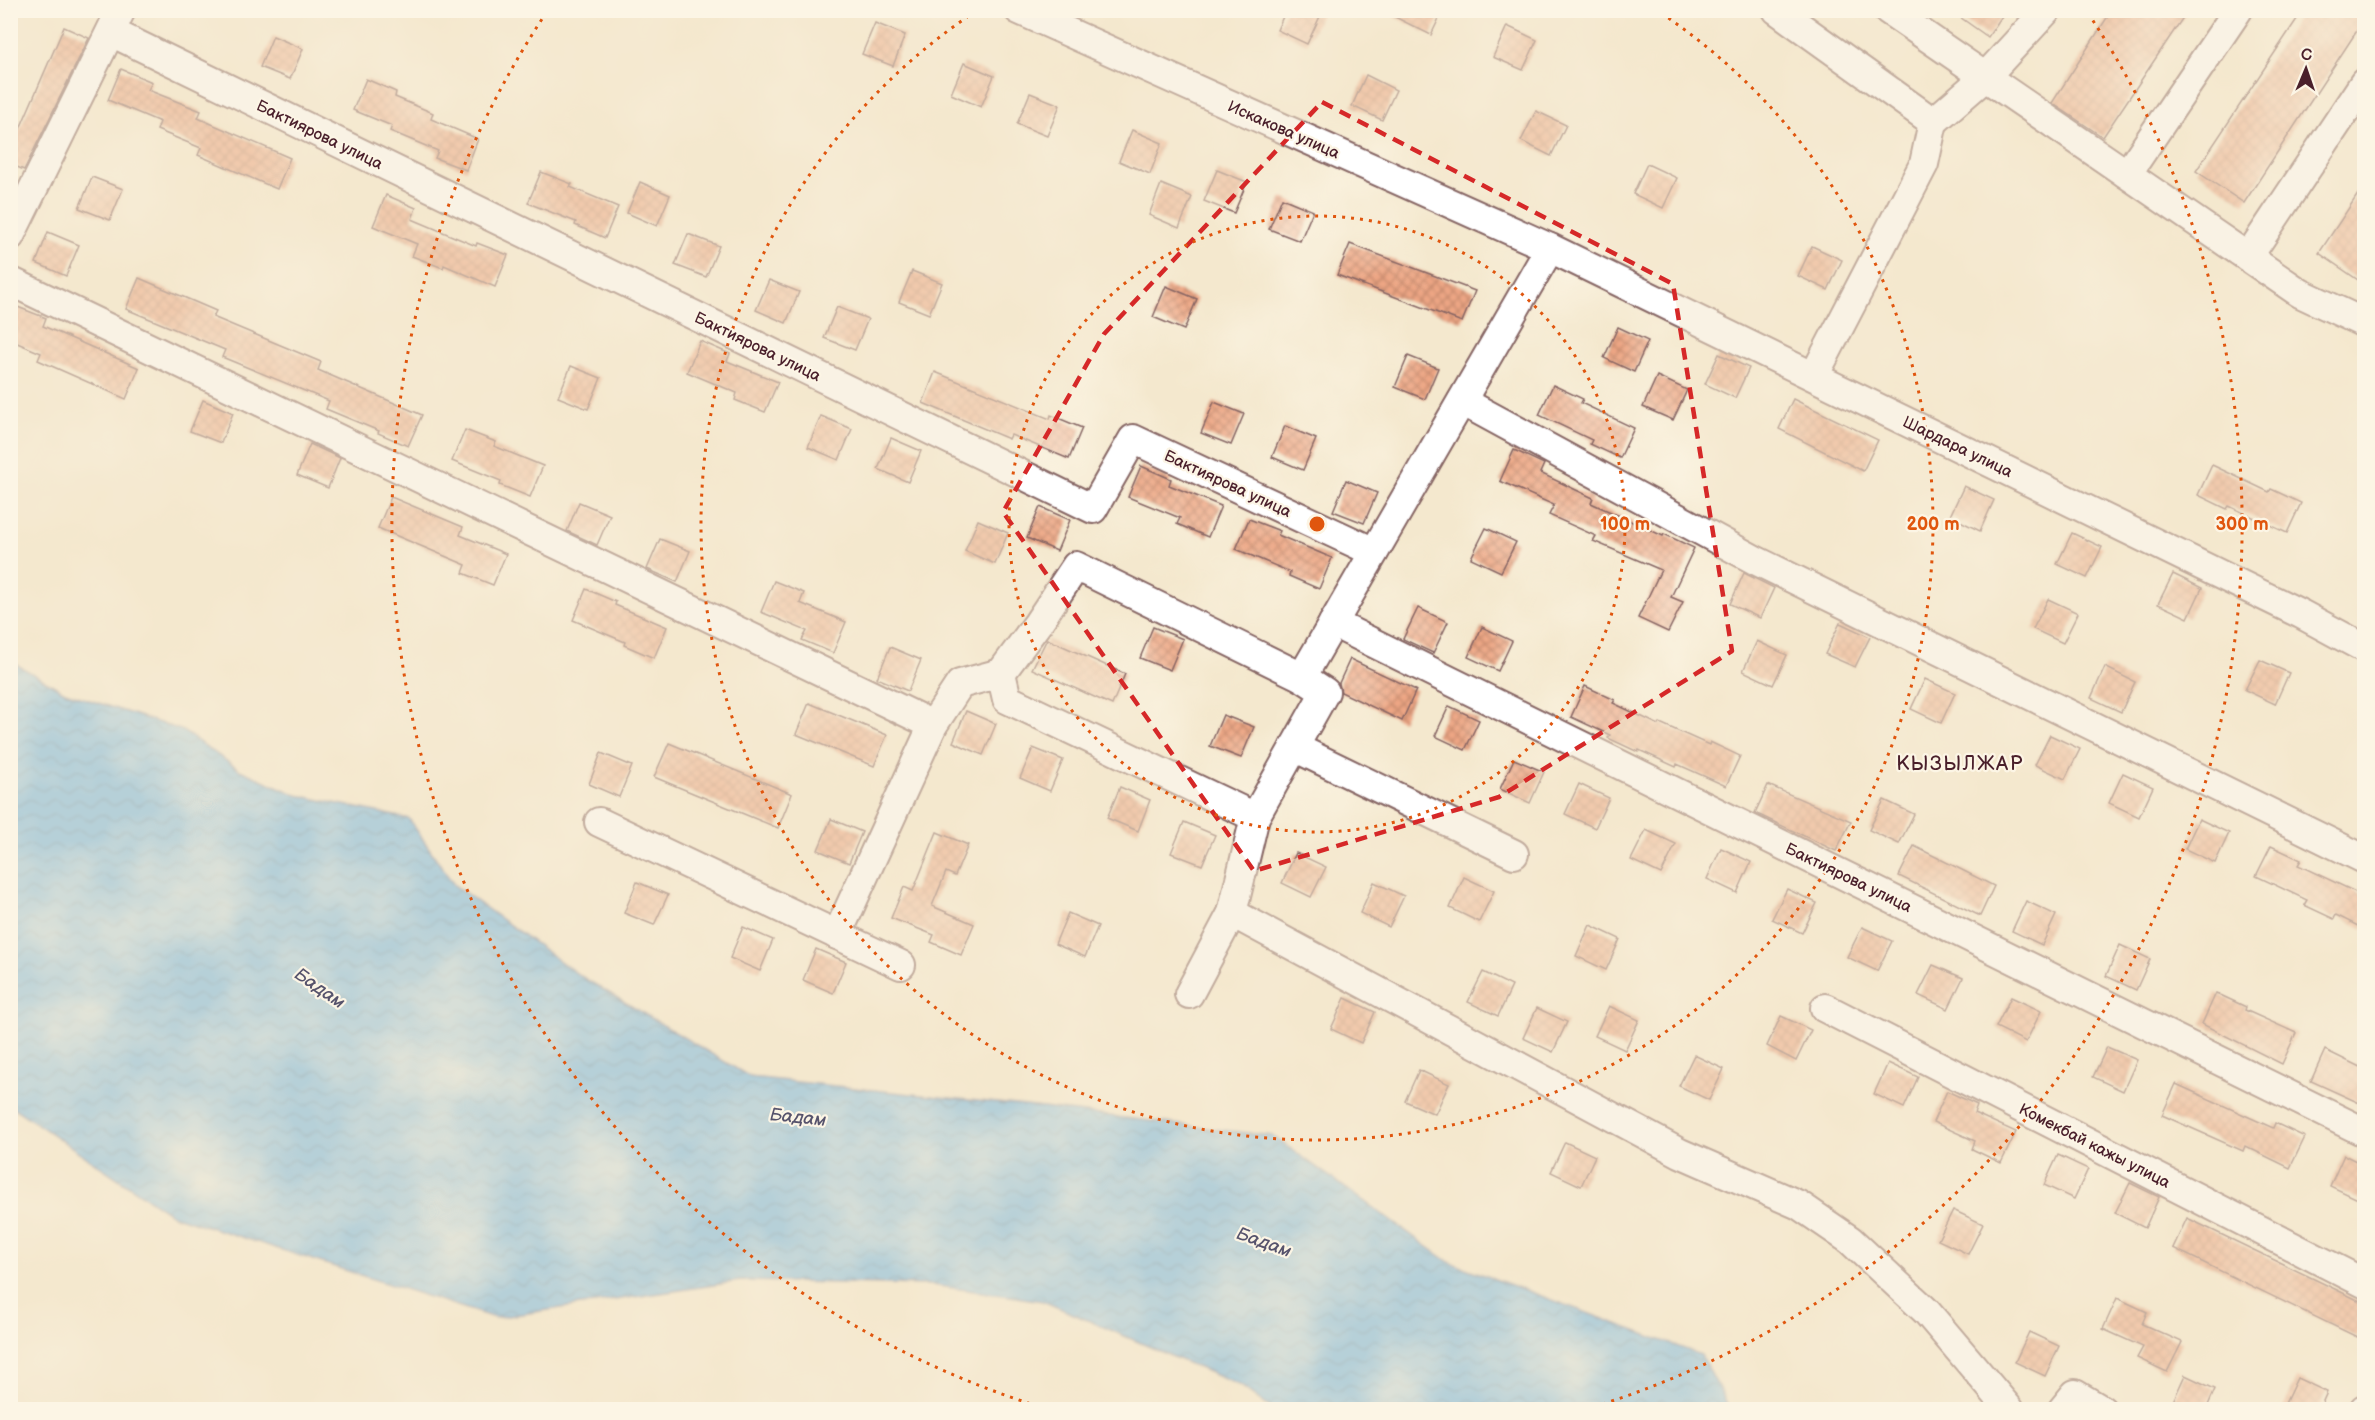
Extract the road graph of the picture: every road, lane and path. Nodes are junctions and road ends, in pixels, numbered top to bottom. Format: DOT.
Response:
graph roads {
  1 [pos="1019,10"];
  2 [pos="1777,10"];
  3 [pos="1888,10"];
  4 [pos="2047,10"];
  5 [pos="2238,10"];
  6 [pos="116,21"];
  7 [pos="1985,77"];
  8 [pos="2364,83"];
  9 [pos="1933,122"];
  10 [pos="2127,174"];
  11 [pos="10,236"];
  12 [pos="1550,248"];
  13 [pos="2248,257"];
  14 [pos="10,281"];
  15 [pos="2364,323"];
  16 [pos="1814,376"];
  17 [pos="1462,401"];
  18 [pos="1374,552"];
  19 [pos="1333,623"];
  20 [pos="2364,648"];
  21 [pos="1001,673"];
  22 [pos="1302,677"];
  23 [pos="933,725"];
  24 [pos="1294,747"];
  25 [pos="1255,817"];
  26 [pos="599,822"];
  27 [pos="1514,854"];
  28 [pos="2364,859"];
  29 [pos="1232,913"];
  30 [pos="837,935"];
  31 [pos="901,965"];
  32 [pos="1189,994"];
  33 [pos="1825,1008"];
  34 [pos="2364,1132"];
  35 [pos="2364,1282"];
  36 [pos="2010,1410"];
  37 [pos="2062,1410"];
  38 [pos="2102,1410"];
  1 -- 12 [label="street, Искакова улица"];
  2 -- 9 [label="street"];
  3 -- 7 [label="street"];
  4 -- 7 [label="street"];
  5 -- 10 [label="street"];
  6 -- 11 [label="street"];
  6 -- 18 [label="street, Бактиярова улица"];
  7 -- 9 [label="street"];
  7 -- 10 [label="street"];
  8 -- 13 [label="street"];
  9 -- 16 [label="street"];
  10 -- 13 [label="street"];
  12 -- 16 [label="street, Шардара улица"];
  12 -- 17 [label="street"];
  13 -- 15 [label="street"];
  14 -- 23 [label="street"];
  16 -- 20 [label="street, Шардара улица"];
  17 -- 18 [label="street"];
  17 -- 28 [label="street"];
  18 -- 19 [label="street"];
  19 -- 22 [label="street"];
  19 -- 34 [label="street, Бактиярова улица"];
  21 -- 22 [label="street"];
  21 -- 23 [label="street"];
  21 -- 25 [label="street"];
  22 -- 24 [label="street"];
  23 -- 30 [label="street"];
  24 -- 25 [label="street"];
  24 -- 27 [label="street"];
  25 -- 29 [label="street"];
  26 -- 30 [label="street"];
  29 -- 32 [label="street"];
  29 -- 36 [label="street"];
  30 -- 31 [label="street"];
  33 -- 35 [label="street, Комекбай кажы улица"];
  37 -- 38 [label="street"];
}
